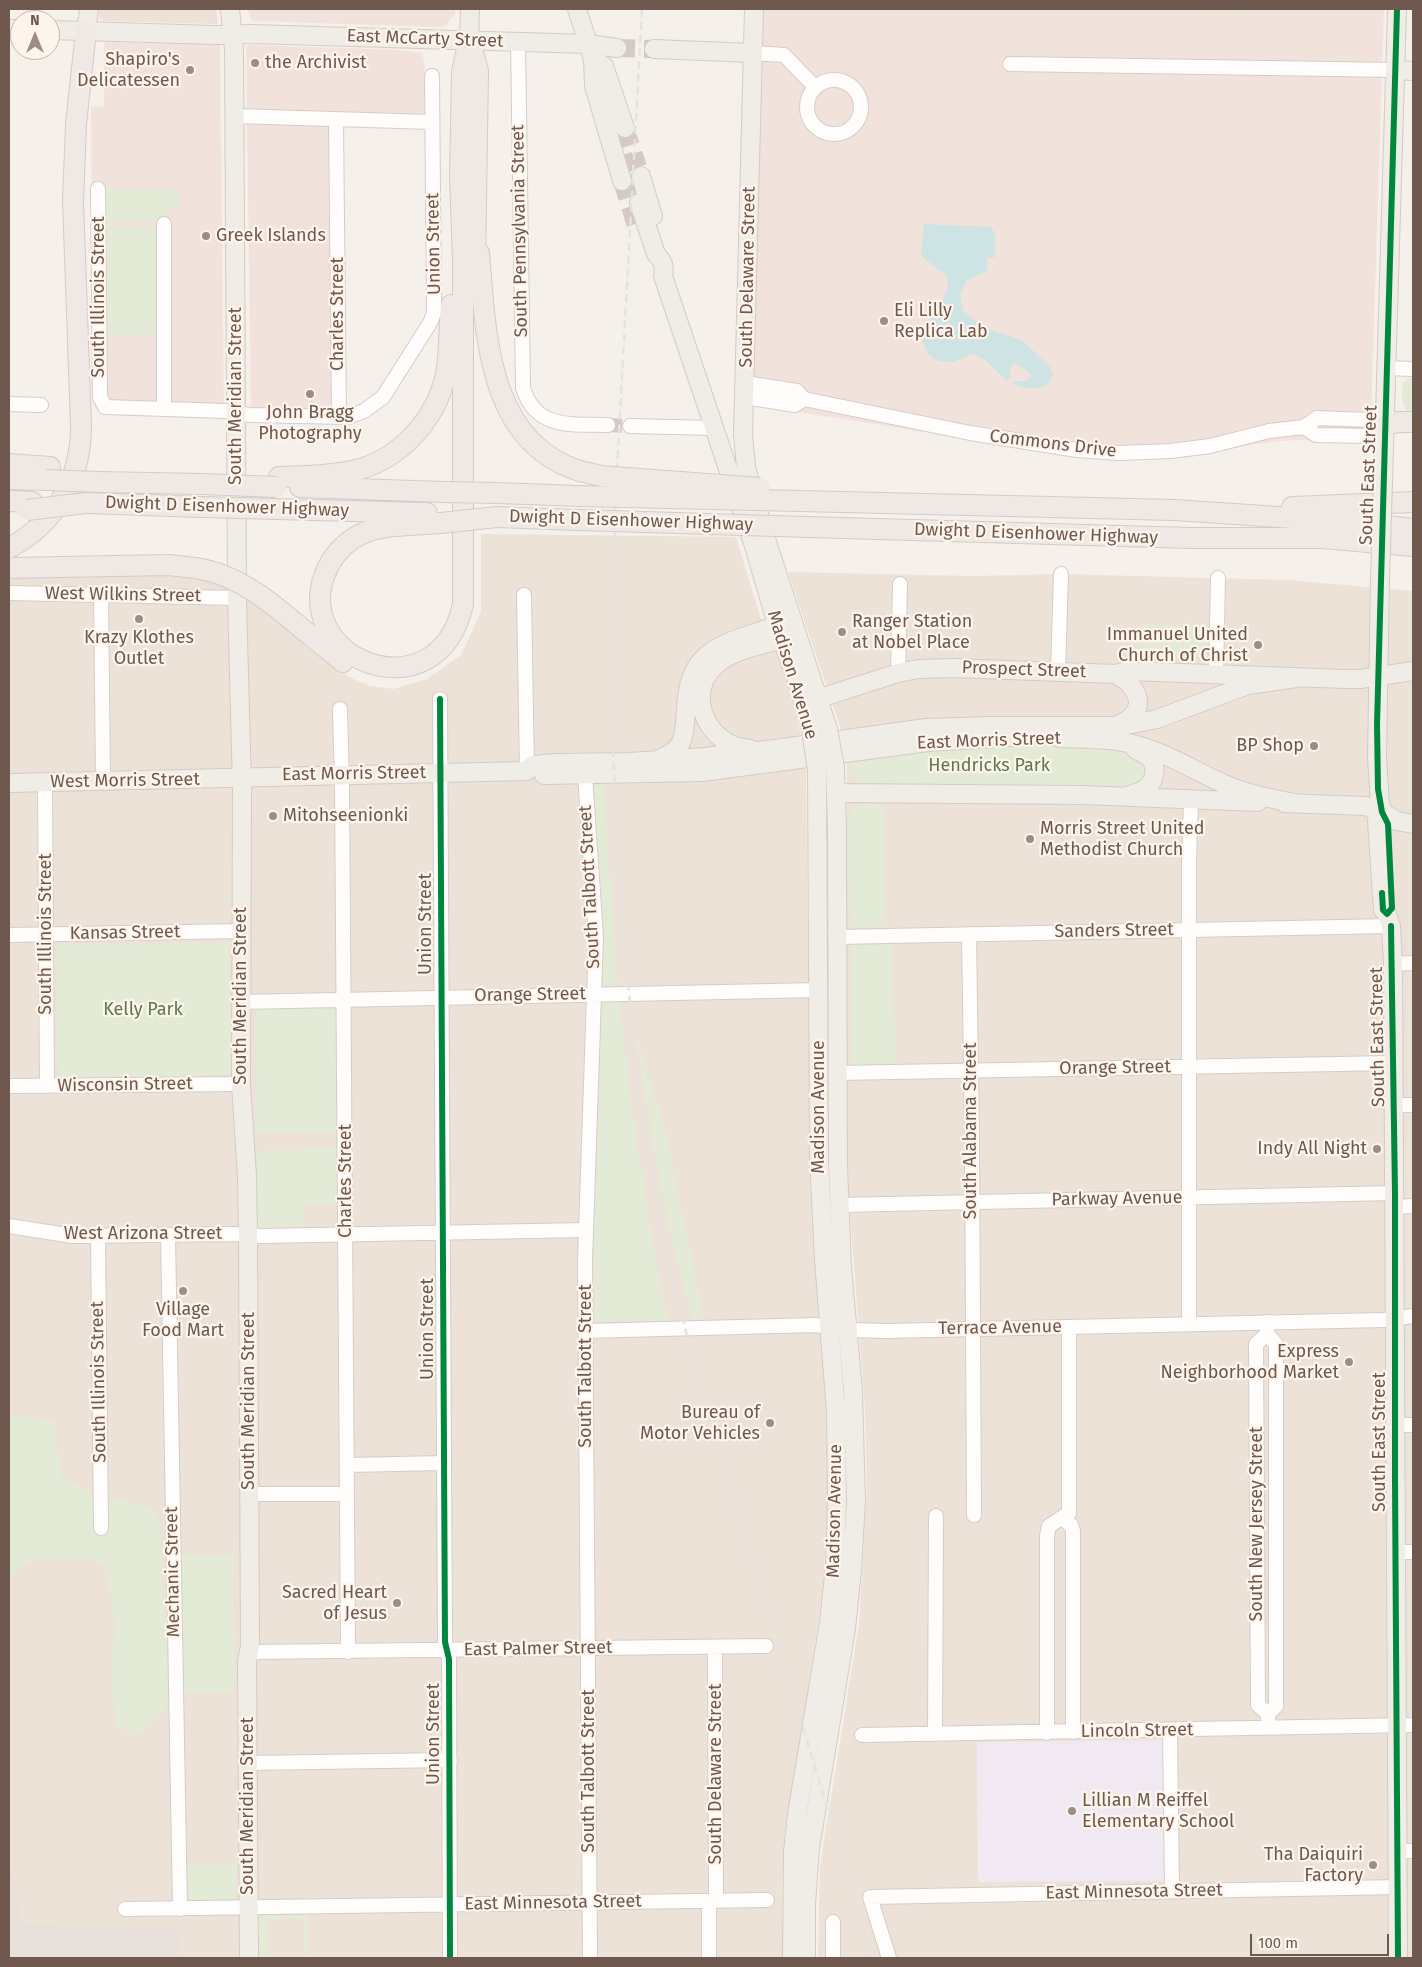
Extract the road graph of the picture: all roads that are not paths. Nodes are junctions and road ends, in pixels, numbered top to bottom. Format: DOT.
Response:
graph roads {
  1 [pos="89,9"];
  2 [pos="230,9"];
  3 [pos="470,9"];
  4 [pos="577,9"];
  5 [pos="754,9"];
  6 [pos="1398,9"];
  7 [pos="60,30"];
  8 [pos="86,31"];
  9 [pos="233,34"];
  10 [pos="470,40"];
  11 [pos="518,42"];
  12 [pos="616,48"];
  13 [pos="654,49"];
  14 [pos="590,51"];
  15 [pos="753,53"];
  16 [pos="1010,64"];
  17 [pos="1396,70"];
  18 [pos="1413,72"];
  19 [pos="432,76"];
  20 [pos="595,78"];
  21 [pos="815,87"];
  22 [pos="234,116"];
  23 [pos="336,120"];
  24 [pos="432,122"];
  25 [pos="625,128"];
  26 [pos="624,155"];
  27 [pos="460,176"];
  28 [pos="641,176"];
  29 [pos="622,181"];
  30 [pos="98,189"];
  31 [pos="639,203"];
  32 [pos="477,222"];
  33 [pos="164,224"];
  34 [pos="638,232"];
  35 [pos="662,268"];
  36 [pos="1386,368"];
  37 [pos="1413,369"];
  38 [pos="745,390"];
  39 [pos="9,404"];
  40 [pos="102,404"];
  41 [pos="41,406"];
  42 [pos="164,409"];
  43 [pos="236,412"];
  44 [pos="339,418"];
  45 [pos="1413,422"];
  46 [pos="608,425"];
  47 [pos="1385,425"];
  48 [pos="630,426"];
  49 [pos="715,428"];
  50 [pos="11,472"];
  51 [pos="278,482"];
  52 [pos="797,496"];
  53 [pos="9,501"];
  54 [pos="1413,502"];
  55 [pos="23,508"];
  56 [pos="1175,510"];
  57 [pos="442,518"];
  58 [pos="1413,529"];
  59 [pos="1254,538"];
  60 [pos="767,542"];
  61 [pos="1413,546"];
  62 [pos="9,548"];
  63 [pos="1413,559"];
  64 [pos="9,568"];
  65 [pos="1061,574"];
  66 [pos="1218,578"];
  67 [pos="900,584"];
  68 [pos="9,593"];
  69 [pos="101,594"];
  70 [pos="524,595"];
  71 [pos="237,598"];
  72 [pos="780,632"];
  73 [pos="1413,671"];
  74 [pos="1058,672"];
  75 [pos="898,673"];
  76 [pos="1115,674"];
  77 [pos="1216,675"];
  78 [pos="1378,676"];
  79 [pos="1296,678"];
  80 [pos="440,699"];
  81 [pos="818,699"];
  82 [pos="340,709"];
  83 [pos="1113,726"];
  84 [pos="819,729"];
  85 [pos="1101,740"];
  86 [pos="770,750"];
  87 [pos="657,760"];
  88 [pos="526,770"];
  89 [pos="439,772"];
  90 [pos="341,775"];
  91 [pos="585,775"];
  92 [pos="242,777"];
  93 [pos="45,782"];
  94 [pos="103,782"];
  95 [pos="9,783"];
  96 [pos="836,793"];
  97 [pos="1124,797"];
  98 [pos="1191,800"];
  99 [pos="1295,803"];
  100 [pos="1382,812"];
  101 [pos="1413,824"];
  102 [pos="1389,920"];
  103 [pos="241,930"];
  104 [pos="1189,930"];
  105 [pos="46,934"];
  106 [pos="969,934"];
  107 [pos="9,935"];
  108 [pos="837,937"];
  109 [pos="1413,963"];
  110 [pos="1392,964"];
  111 [pos="819,990"];
  112 [pos="594,994"];
  113 [pos="441,997"];
  114 [pos="344,1000"];
  115 [pos="241,1002"];
  116 [pos="1393,1063"];
  117 [pos="1190,1067"];
  118 [pos="972,1071"];
  119 [pos="837,1073"];
  120 [pos="241,1084"];
  121 [pos="9,1086"];
  122 [pos="47,1086"];
  123 [pos="1413,1104"];
  124 [pos="1394,1105"];
  125 [pos="1190,1197"];
  126 [pos="1395,1200"];
  127 [pos="972,1202"];
  128 [pos="839,1205"];
  129 [pos="1413,1206"];
  130 [pos="9,1226"];
  131 [pos="586,1230"];
  132 [pos="443,1233"];
  133 [pos="168,1235"];
  134 [pos="248,1235"];
  135 [pos="346,1235"];
  136 [pos="98,1236"];
  137 [pos="1413,1316"];
  138 [pos="1395,1318"];
  139 [pos="1189,1324"];
  140 [pos="1069,1327"];
  141 [pos="829,1328"];
  142 [pos="1267,1328"];
  143 [pos="972,1329"];
  144 [pos="848,1330"];
  145 [pos="586,1331"];
  146 [pos="1394,1425"];
  147 [pos="1413,1425"];
  148 [pos="444,1464"];
  149 [pos="347,1465"];
  150 [pos="249,1494"];
  151 [pos="347,1494"];
  152 [pos="974,1515"];
  153 [pos="936,1516"];
  154 [pos="1061,1518"];
  155 [pos="101,1528"];
  156 [pos="1395,1552"];
  157 [pos="1413,1552"];
  158 [pos="766,1646"];
  159 [pos="715,1647"];
  160 [pos="588,1649"];
  161 [pos="447,1650"];
  162 [pos="249,1652"];
  163 [pos="348,1652"];
  164 [pos="1268,1721"];
  165 [pos="1405,1725"];
  166 [pos="1170,1730"];
  167 [pos="1073,1732"];
  168 [pos="1047,1733"];
  169 [pos="935,1734"];
  170 [pos="862,1735"];
  171 [pos="450,1760"];
  172 [pos="248,1763"];
  173 [pos="1406,1851"];
  174 [pos="1398,1886"];
  175 [pos="1172,1891"];
  176 [pos="767,1900"];
  177 [pos="712,1901"];
  178 [pos="590,1903"];
  179 [pos="450,1904"];
  180 [pos="249,1908"];
  181 [pos="125,1909"];
  182 [pos="180,1909"];
  183 [pos="833,1922"];
  184 [pos="249,1958"];
  185 [pos="450,1958"];
  186 [pos="590,1958"];
  187 [pos="709,1958"];
  188 [pos="792,1958"];
  189 [pos="806,1958"];
  190 [pos="833,1958"];
  191 [pos="889,1958"];
  192 [pos="1398,1958"];
  1 -- 8 [label="main road"];
  2 -- 9 [label="main road, South Meridian Street"];
  3 -- 10 [label="main road"];
  4 -- 14 [label="main road"];
  5 -- 15 [label="main road, South Delaware Street"];
  6 -- 17 [label="main road, South East Street"];
  7 -- 8 [label="main road, East McCarty Street"];
  8 -- 9 [label="main road, East McCarty Street"];
  8 -- 62 [label="highway"];
  9 -- 10 [label="main road, East McCarty Street"];
  9 -- 22 [label="main road, South Meridian Street"];
  10 -- 11 [label="main road, East McCarty Street"];
  10 -- 27 [label="highway"];
  10 -- 32 [label="highway"];
  11 -- 14 [label="main road, East McCarty Street"];
  11 -- 46 [label="street, South Pennsylvania Street"];
  12 -- 14 [label="main road, East McCarty Street"];
  13 -- 15 [label="main road"];
  14 -- 20 [label="main road"];
  14 -- 25 [label="main road"];
  15 -- 21 [label="street"];
  15 -- 38 [label="main road, South Delaware Street"];
  16 -- 17 [label="street"];
  17 -- 18 [label="main road"];
  17 -- 36 [label="main road, South East Street"];
  19 -- 24 [label="street, Union Street"];
  20 -- 26 [label="main road"];
  20 -- 29 [label="main road"];
  21 -- 21 [label="street"];
  22 -- 23 [label="street"];
  22 -- 43 [label="main road, South Meridian Street"];
  23 -- 24 [label="street"];
  23 -- 44 [label="street, Charles Street"];
  24 -- 44 [label="street, Union Street"];
  27 -- 51 [label="highway"];
  27 -- 57 [label="highway"];
  28 -- 35 [label="main road, Madison Avenue"];
  30 -- 40 [label="street, South Illinois Street"];
  31 -- 35 [label="main road, Madison Avenue"];
  32 -- 52 [label="highway, bridge"];
  32 -- 64 [label="highway, bridge"];
  33 -- 42 [label="street"];
  34 -- 35 [label="main road, Madison Avenue"];
  35 -- 49 [label="main road, Madison Avenue"];
  36 -- 37 [label="street"];
  36 -- 47 [label="main road, South East Street"];
  38 -- 47 [label="street, Commons Drive"];
  38 -- 60 [label="main road, South Delaware Street"];
  39 -- 41 [label="street"];
  40 -- 42 [label="street, Union Street"];
  42 -- 43 [label="street, Union Street"];
  43 -- 44 [label="street, Union Street"];
  43 -- 71 [label="main road, South Meridian Street"];
  45 -- 47 [label="highway"];
  47 -- 78 [label="main road, South East Street, bridge"];
  48 -- 49 [label="street"];
  49 -- 72 [label="main road, Madison Avenue"];
  50 -- 51 [label="highway, Dwight D Eisenhower Highway, bridge"];
  51 -- 52 [label="highway, Dwight D Eisenhower Highway, bridge"];
  52 -- 56 [label="highway, Dwight D Eisenhower Highway"];
  53 -- 55 [label="highway, Dwight D Eisenhower Highway"];
  54 -- 56 [label="highway"];
  55 -- 57 [label="highway, Dwight D Eisenhower Highway, bridge"];
  56 -- 58 [label="highway"];
  57 -- 59 [label="highway, Dwight D Eisenhower Highway, bridge"];
  59 -- 61 [label="highway"];
  59 -- 63 [label="highway"];
  60 -- 81 [label="main road, Madison Avenue"];
  65 -- 74 [label="street"];
  66 -- 77 [label="street"];
  67 -- 75 [label="street"];
  68 -- 69 [label="street, West Wilkins Street"];
  69 -- 71 [label="street, West Wilkins Street"];
  69 -- 94 [label="street"];
  70 -- 88 [label="street"];
  71 -- 92 [label="main road, South Meridian Street"];
  72 -- 84 [label="main road, Madison Avenue"];
  72 -- 86 [label="main road"];
  72 -- 87 [label="main road"];
  73 -- 78 [label="main road, Prospect Street"];
  74 -- 75 [label="main road, Prospect Street"];
  74 -- 76 [label="main road, Prospect Street"];
  75 -- 81 [label="main road, Prospect Street"];
  76 -- 77 [label="main road, Prospect Street"];
  76 -- 83 [label="main road"];
  77 -- 79 [label="main road, Prospect Street"];
  78 -- 79 [label="main road, Prospect Street"];
  78 -- 100 [label="main road, South East Street"];
  79 -- 83 [label="main road, East Morris Street"];
  80 -- 89 [label="street, Union Street"];
  81 -- 84 [label="main road, Madison Avenue"];
  82 -- 90 [label="street, Charles Street"];
  83 -- 86 [label="main road, East Morris Street"];
  84 -- 96 [label="main road, Madison Avenue, bridge"];
  84 -- 111 [label="main road, Madison Avenue, bridge"];
  85 -- 91 [label="main road, East Morris Street"];
  85 -- 97 [label="main road"];
  85 -- 99 [label="main road, East Morris Street"];
  86 -- 87 [label="main road, East Morris Street"];
  87 -- 88 [label="main road, East Morris Street"];
  88 -- 89 [label="main road, East Morris Street"];
  88 -- 91 [label="main road, East Morris Street"];
  89 -- 90 [label="main road, East Morris Street"];
  89 -- 113 [label="street, Union Street"];
  90 -- 92 [label="main road, East Morris Street"];
  90 -- 114 [label="street, Charles Street"];
  91 -- 112 [label="street, South Talbott Street"];
  92 -- 94 [label="main road, West Morris Street"];
  92 -- 103 [label="main road, South Meridian Street"];
  93 -- 94 [label="main road, West Morris Street"];
  93 -- 95 [label="main road, West Morris Street"];
  93 -- 105 [label="street, South Illinois Street"];
  96 -- 97 [label="main road, East Morris Street"];
  96 -- 108 [label="main road, Madison Avenue"];
  97 -- 98 [label="main road, East Morris Street"];
  98 -- 99 [label="main road, East Morris Street"];
  98 -- 104 [label="street"];
  99 -- 100 [label="main road, East Morris Street"];
  100 -- 101 [label="main road, East Morris Street"];
  100 -- 102 [label="main road, South East Street"];
  102 -- 104 [label="street, Sanders Street"];
  102 -- 110 [label="main road, South East Street"];
  103 -- 105 [label="street, Kansas Street"];
  103 -- 115 [label="main road, South Meridian Street"];
  104 -- 106 [label="street, Sanders Street"];
  104 -- 117 [label="street"];
  105 -- 107 [label="street, Kansas Street"];
  105 -- 122 [label="street, South Illinois Street"];
  106 -- 108 [label="street, Sanders Street"];
  106 -- 118 [label="street, South Alabama Street"];
  108 -- 119 [label="main road, Madison Avenue"];
  109 -- 110 [label="street"];
  110 -- 116 [label="main road, South East Street"];
  111 -- 112 [label="street, Orange Street"];
  111 -- 141 [label="main road, Madison Avenue"];
  112 -- 113 [label="street, Orange Street"];
  112 -- 131 [label="street, South Talbott Street"];
  113 -- 114 [label="street, Orange Street"];
  113 -- 132 [label="street, Union Street"];
  114 -- 115 [label="street, Orange Street"];
  114 -- 135 [label="street, Charles Street"];
  115 -- 120 [label="main road, South Meridian Street"];
  116 -- 117 [label="street, Orange Street"];
  116 -- 124 [label="main road, South East Street"];
  117 -- 118 [label="street, Orange Street"];
  117 -- 125 [label="street"];
  118 -- 119 [label="street, Orange Street"];
  118 -- 127 [label="street, South Alabama Street"];
  119 -- 128 [label="main road, Madison Avenue"];
  120 -- 122 [label="street, Wisconsin Street"];
  120 -- 134 [label="main road, South Meridian Street"];
  121 -- 122 [label="street, Wisconsin Street"];
  123 -- 124 [label="street"];
  124 -- 126 [label="main road, South East Street"];
  125 -- 126 [label="street, Parkway Avenue"];
  125 -- 127 [label="street, Parkway Avenue"];
  125 -- 139 [label="street"];
  126 -- 129 [label="street, Parkway Avenue"];
  126 -- 138 [label="main road, South East Street"];
  127 -- 128 [label="street, Parkway Avenue"];
  127 -- 143 [label="street, South Alabama Street"];
  128 -- 144 [label="main road, Madison Avenue"];
  130 -- 136 [label="street, West Arizona Street"];
  131 -- 132 [label="street, West Arizona Street"];
  131 -- 145 [label="street, South Talbott Street"];
  132 -- 135 [label="street, West Arizona Street"];
  132 -- 148 [label="street, Union Street"];
  133 -- 134 [label="street, West Arizona Street"];
  133 -- 136 [label="street, West Arizona Street"];
  133 -- 182 [label="street, Mechanic Street"];
  134 -- 135 [label="street, West Arizona Street"];
  134 -- 150 [label="main road, South Meridian Street"];
  135 -- 149 [label="street, Charles Street"];
  136 -- 155 [label="street, South Illinois Street"];
  137 -- 138 [label="street, Terrace Avenue"];
  138 -- 142 [label="street, Terrace Avenue"];
  138 -- 146 [label="main road, South East Street"];
  139 -- 140 [label="street, Terrace Avenue"];
  139 -- 142 [label="street, Terrace Avenue"];
  140 -- 143 [label="street, Terrace Avenue"];
  140 -- 154 [label="street"];
  141 -- 144 [label="street, Terrace Avenue"];
  141 -- 145 [label="street, Terrace Avenue"];
  141 -- 188 [label="main road, Madison Avenue"];
  142 -- 164 [label="street, South New Jersey Street"];
  142 -- 164 [label="street, South New Jersey Street"];
  143 -- 144 [label="street, Terrace Avenue"];
  143 -- 152 [label="street, South Alabama Street"];
  144 -- 189 [label="main road, Madison Avenue"];
  145 -- 160 [label="street, South Talbott Street"];
  146 -- 147 [label="street"];
  146 -- 156 [label="main road, South East Street"];
  148 -- 149 [label="street"];
  148 -- 161 [label="street, Union Street"];
  149 -- 151 [label="street, Charles Street"];
  150 -- 151 [label="street"];
  150 -- 162 [label="main road, South Meridian Street"];
  151 -- 163 [label="street, Charles Street"];
  153 -- 169 [label="street"];
  154 -- 167 [label="street"];
  154 -- 168 [label="street"];
  156 -- 157 [label="street"];
  156 -- 165 [label="main road, South East Street"];
  158 -- 159 [label="street, East Palmer Street"];
  159 -- 160 [label="street, East Palmer Street"];
  159 -- 177 [label="street, South Delaware Street"];
  160 -- 161 [label="street, East Palmer Street"];
  160 -- 178 [label="street, South Talbott Street"];
  161 -- 163 [label="street, East Palmer Street"];
  161 -- 171 [label="street, Union Street"];
  162 -- 163 [label="street, East Palmer Street"];
  162 -- 172 [label="main road, South Meridian Street"];
  164 -- 165 [label="street, Lincoln Street"];
  164 -- 166 [label="street, Lincoln Street"];
  165 -- 173 [label="main road, South East Street"];
  166 -- 167 [label="street, Lincoln Street"];
  166 -- 175 [label="street"];
  167 -- 168 [label="street, Lincoln Street"];
  168 -- 169 [label="street, Lincoln Street"];
  169 -- 170 [label="street, Lincoln Street"];
  171 -- 172 [label="street"];
  171 -- 179 [label="street, Union Street"];
  172 -- 180 [label="main road, South Meridian Street"];
  173 -- 174 [label="main road, South East Street"];
  174 -- 175 [label="street, East Minnesota Street"];
  174 -- 192 [label="main road, South East Street"];
  175 -- 191 [label="street, East Minnesota Street"];
  176 -- 177 [label="street, East Minnesota Street"];
  177 -- 178 [label="street, East Minnesota Street"];
  177 -- 187 [label="street, South Delaware Street"];
  178 -- 179 [label="street, East Minnesota Street"];
  178 -- 186 [label="street, South Talbott Street"];
  179 -- 180 [label="street, East Minnesota Street"];
  179 -- 185 [label="street, Union Street"];
  180 -- 182 [label="street, East Minnesota Street"];
  180 -- 184 [label="main road, South Meridian Street"];
  181 -- 182 [label="street, East Minnesota Street"];
  183 -- 190 [label="street"];
}
